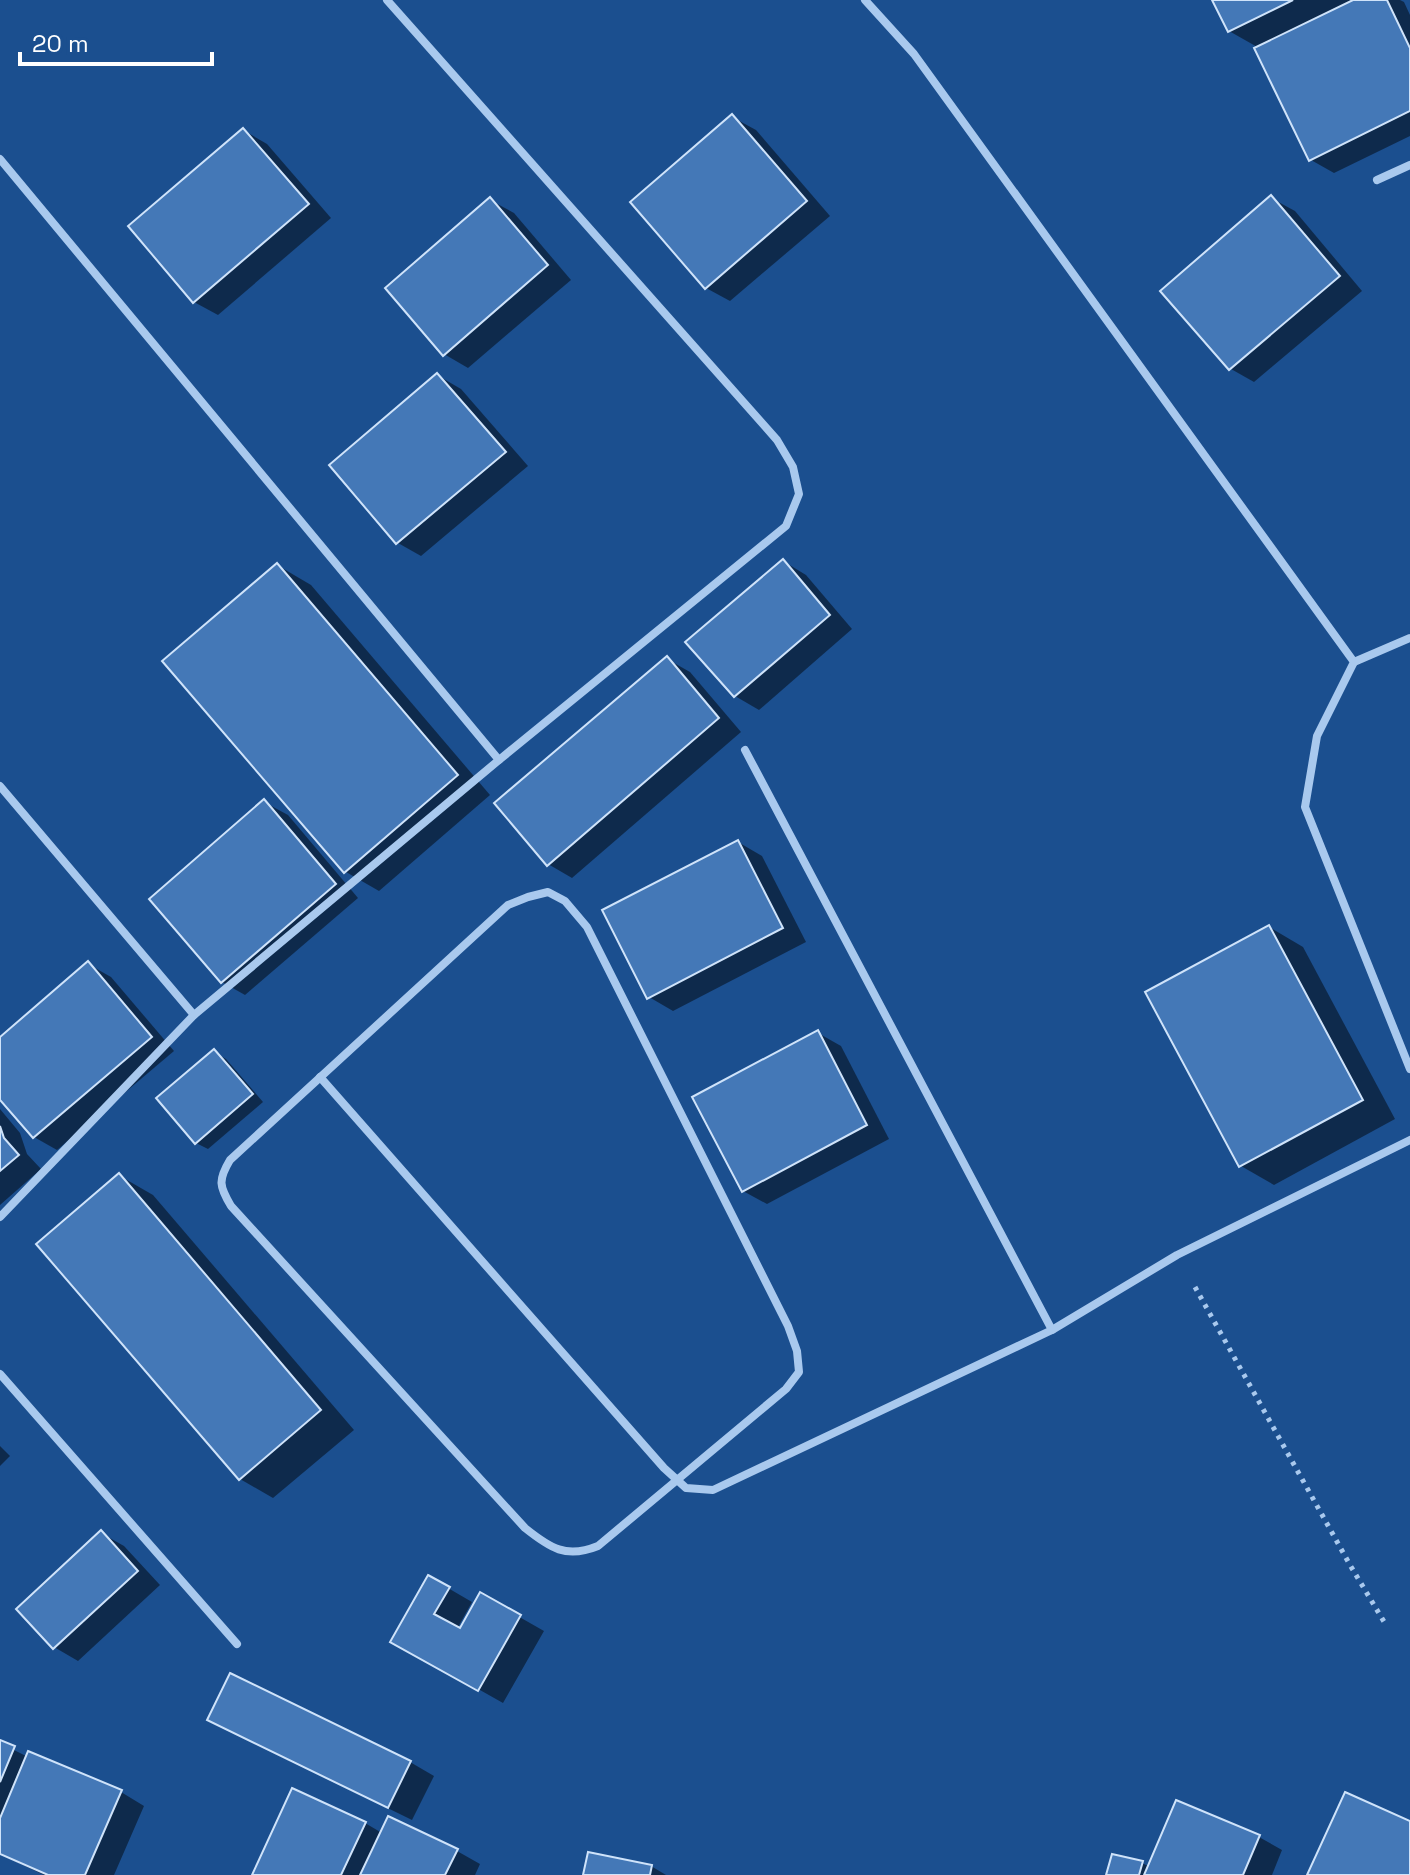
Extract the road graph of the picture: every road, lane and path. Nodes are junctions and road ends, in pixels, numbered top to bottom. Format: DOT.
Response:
graph roads {
  1 [pos="387,0"];
  2 [pos="865,0"];
  3 [pos="0,159"];
  4 [pos="1410,165"];
  5 [pos="1377,180"];
  6 [pos="1410,638"];
  7 [pos="1354,662"];
  8 [pos="745,750"];
  9 [pos="499,760"];
  10 [pos="0,786"];
  11 [pos="194,1015"];
  12 [pos="1410,1069"];
  13 [pos="320,1077"];
  14 [pos="1410,1140"];
  15 [pos="0,1217"];
  16 [pos="1177,1255"];
  17 [pos="1052,1330"];
  18 [pos="0,1374"];
  19 [pos="676,1480"];
  20 [pos="1386,1625"];
  21 [pos="237,1644"];
  1 -- 9 [label="street"];
  2 -- 7 [label="street"];
  3 -- 9 [label="street"];
  4 -- 5 [label="street"];
  6 -- 7 [label="street"];
  7 -- 12 [label="street"];
  8 -- 17 [label="street"];
  9 -- 11 [label="street"];
  10 -- 11 [label="street"];
  11 -- 15 [label="street"];
  13 -- 19 [label="street"];
  13 -- 19 [label="street"];
  13 -- 19 [label="street"];
  14 -- 16 [label="street"];
  16 -- 17 [label="street"];
  16 -- 20 [label="path"];
  17 -- 19 [label="street"];
  18 -- 21 [label="street"];
}
